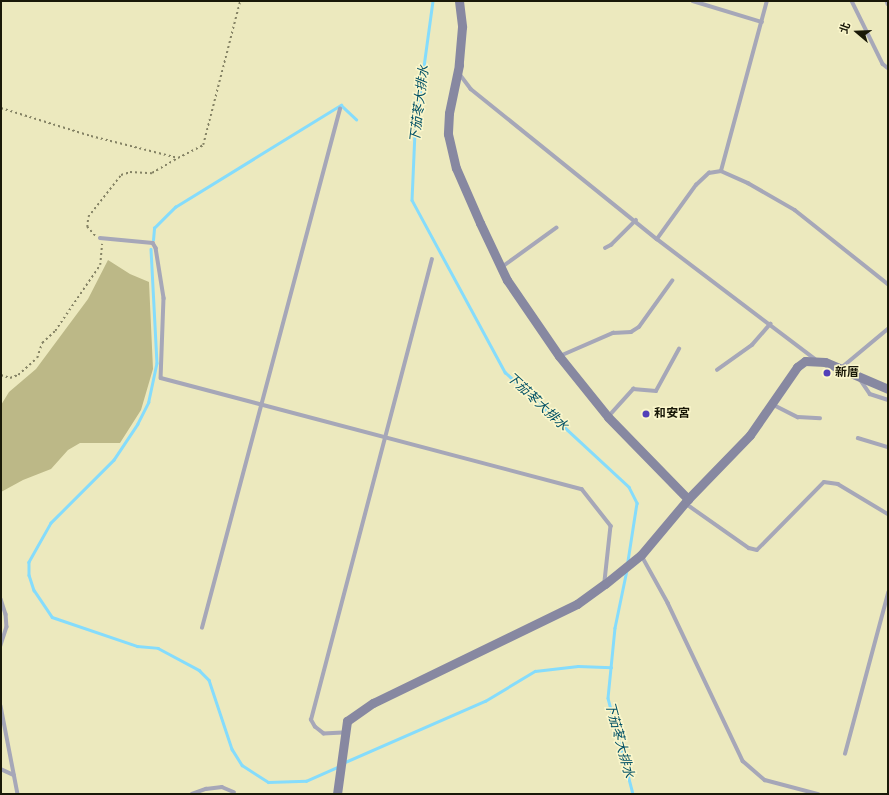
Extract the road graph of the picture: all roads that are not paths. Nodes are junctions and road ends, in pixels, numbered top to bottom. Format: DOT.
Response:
graph roads {
  1 [pos="458,1"];
  2 [pos="693,1"];
  3 [pos="767,1"];
  4 [pos="852,1"];
  5 [pos="886,1"];
  6 [pos="888,4"];
  7 [pos="762,22"];
  8 [pos="888,68"];
  9 [pos="458,72"];
  10 [pos="340,109"];
  11 [pos="721,170"];
  12 [pos="636,220"];
  13 [pos="556,228"];
  14 [pos="100,238"];
  15 [pos="657,239"];
  16 [pos="605,248"];
  17 [pos="432,260"];
  18 [pos="501,268"];
  19 [pos="672,281"];
  20 [pos="888,284"];
  21 [pos="770,324"];
  22 [pos="888,329"];
  23 [pos="679,349"];
  24 [pos="558,356"];
  25 [pos="816,360"];
  26 [pos="840,368"];
  27 [pos="717,370"];
  28 [pos="857,375"];
  29 [pos="888,389"];
  30 [pos="888,400"];
  31 [pos="771,403"];
  32 [pos="261,405"];
  33 [pos="608,417"];
  34 [pos="820,418"];
  35 [pos="386,438"];
  36 [pos="858,438"];
  37 [pos="888,447"];
  38 [pos="686,501"];
  39 [pos="888,514"];
  40 [pos="641,555"];
  41 [pos="605,584"];
  42 [pos="888,593"];
  43 [pos="1,599"];
  44 [pos="202,628"];
  45 [pos="1,646"];
  46 [pos="1,706"];
  47 [pos="343,733"];
  48 [pos="845,754"];
  49 [pos="1,768"];
  50 [pos="14,775"];
  51 [pos="234,792"];
  52 [pos="18,794"];
  53 [pos="192,794"];
  54 [pos="337,794"];
  55 [pos="818,794"];
  1 -- 9 [label="street"];
  2 -- 7 [label="lane"];
  3 -- 7 [label="lane"];
  4 -- 8 [label="lane"];
  5 -- 6 [label="lane"];
  7 -- 11 [label="lane"];
  9 -- 12 [label="lane"];
  9 -- 18 [label="street"];
  10 -- 32 [label="lane"];
  11 -- 15 [label="lane"];
  11 -- 20 [label="lane"];
  12 -- 15 [label="lane"];
  12 -- 16 [label="lane"];
  13 -- 18 [label="lane"];
  14 -- 32 [label="lane"];
  15 -- 21 [label="lane"];
  17 -- 35 [label="lane"];
  18 -- 24 [label="street"];
  19 -- 24 [label="lane"];
  21 -- 25 [label="lane"];
  21 -- 27 [label="lane"];
  22 -- 26 [label="lane"];
  23 -- 33 [label="lane"];
  24 -- 33 [label="street"];
  25 -- 26 [label="street"];
  25 -- 31 [label="street"];
  26 -- 28 [label="street"];
  28 -- 29 [label="street"];
  28 -- 30 [label="lane"];
  31 -- 34 [label="lane"];
  31 -- 38 [label="street"];
  32 -- 35 [label="lane"];
  32 -- 44 [label="lane"];
  33 -- 38 [label="street"];
  35 -- 41 [label="lane"];
  35 -- 47 [label="lane"];
  36 -- 37 [label="lane"];
  38 -- 39 [label="lane"];
  38 -- 40 [label="street"];
  40 -- 41 [label="street"];
  40 -- 55 [label="lane"];
  41 -- 47 [label="street"];
  42 -- 48 [label="lane"];
  43 -- 45 [label="lane"];
  46 -- 50 [label="lane"];
  47 -- 54 [label="street"];
  49 -- 50 [label="lane"];
  50 -- 52 [label="lane"];
  51 -- 53 [label="lane"];
}
